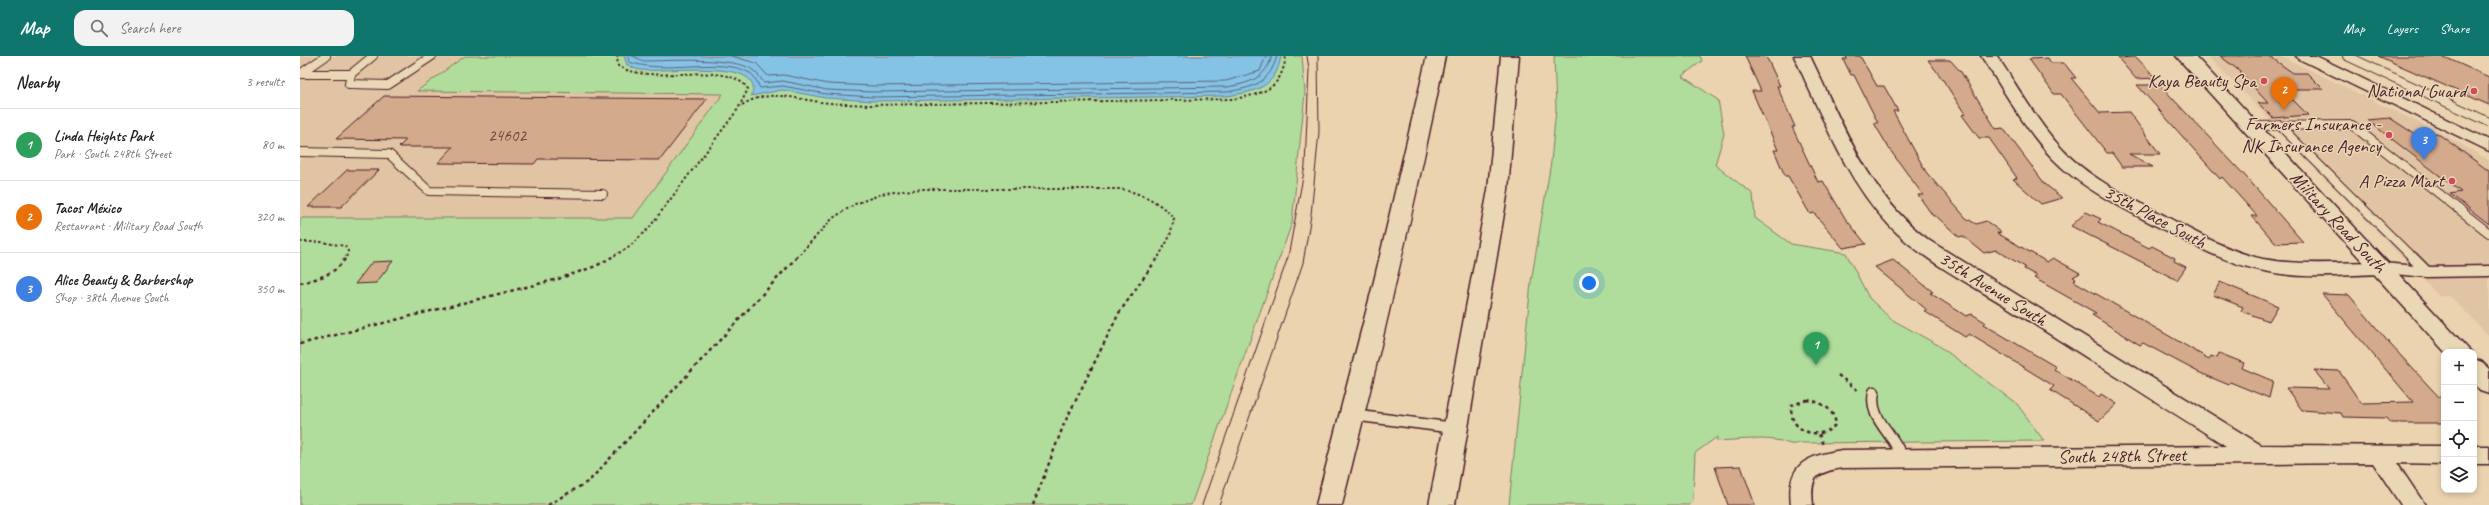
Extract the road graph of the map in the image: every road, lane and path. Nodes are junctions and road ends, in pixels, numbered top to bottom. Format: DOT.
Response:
graph roads {
  1 [pos="326,56"];
  2 [pos="373,56"];
  3 [pos="432,56"];
  4 [pos="617,56"];
  5 [pos="1286,56"];
  6 [pos="1436,56"];
  7 [pos="1510,56"];
  8 [pos="1802,56"];
  9 [pos="1989,56"];
  10 [pos="2185,56"];
  11 [pos="2304,56"];
  12 [pos="2347,56"];
  13 [pos="351,74"];
  14 [pos="740,106"];
  15 [pos="2489,122"];
  16 [pos="2278,125"];
  17 [pos="2249,126"];
  18 [pos="2489,146"];
  19 [pos="300,152"];
  20 [pos="603,194"];
  21 [pos="2489,233"];
  22 [pos="300,242"];
  23 [pos="2381,268"];
  24 [pos="2489,271"];
  25 [pos="2427,272"];
  26 [pos="300,284"];
  27 [pos="300,344"];
  28 [pos="2456,349"];
  29 [pos="2477,371"];
  30 [pos="1838,375"];
  31 [pos="2489,385"];
  32 [pos="1874,392"];
  33 [pos="1861,393"];
  34 [pos="1352,415"];
  35 [pos="1836,419"];
  36 [pos="1455,428"];
  37 [pos="2257,454"];
  38 [pos="2378,455"];
  39 [pos="2441,455"];
  40 [pos="2477,455"];
  41 [pos="2489,455"];
  42 [pos="1902,458"];
  43 [pos="548,505"];
  44 [pos="1033,505"];
  45 [pos="1328,505"];
  46 [pos="1442,505"];
  47 [pos="1802,505"];
  48 [pos="2414,505"];
  1 -- 13 [label="lane"];
  2 -- 13 [label="lane"];
  3 -- 13 [label="lane"];
  4 -- 14 [label="path"];
  5 -- 14 [label="path"];
  6 -- 34 [label="main road"];
  7 -- 36 [label="main road"];
  8 -- 37 [label="street, 35th Avenue South"];
  9 -- 23 [label="street, 35th Place South"];
  10 -- 17 [label="main road, Military Road South"];
  11 -- 18 [label="street"];
  12 -- 15 [label="lane"];
  14 -- 27 [label="path"];
  16 -- 17 [label="lane"];
  16 -- 21 [label="lane"];
  16 -- 25 [label="lane"];
  17 -- 23 [label="main road, Military Road South"];
  19 -- 20 [label="lane"];
  22 -- 26 [label="path"];
  23 -- 25 [label="lane"];
  23 -- 28 [label="main road, Military Road South"];
  24 -- 25 [label="lane"];
  29 -- 31 [label="main road"];
  30 -- 33 [label="path"];
  32 -- 42 [label="lane"];
  34 -- 36 [label="lane"];
  34 -- 45 [label="main road"];
  35 -- 35 [label="path"];
  36 -- 46 [label="main road"];
  37 -- 38 [label="street, South 248th Street"];
  37 -- 42 [label="street, South 248th Street"];
  38 -- 39 [label="street, South 248th Street"];
  38 -- 48 [label="street"];
  40 -- 41 [label="street"];
  42 -- 47 [label="street, South 248th Street"];
  43 -- 44 [label="path"];
}
